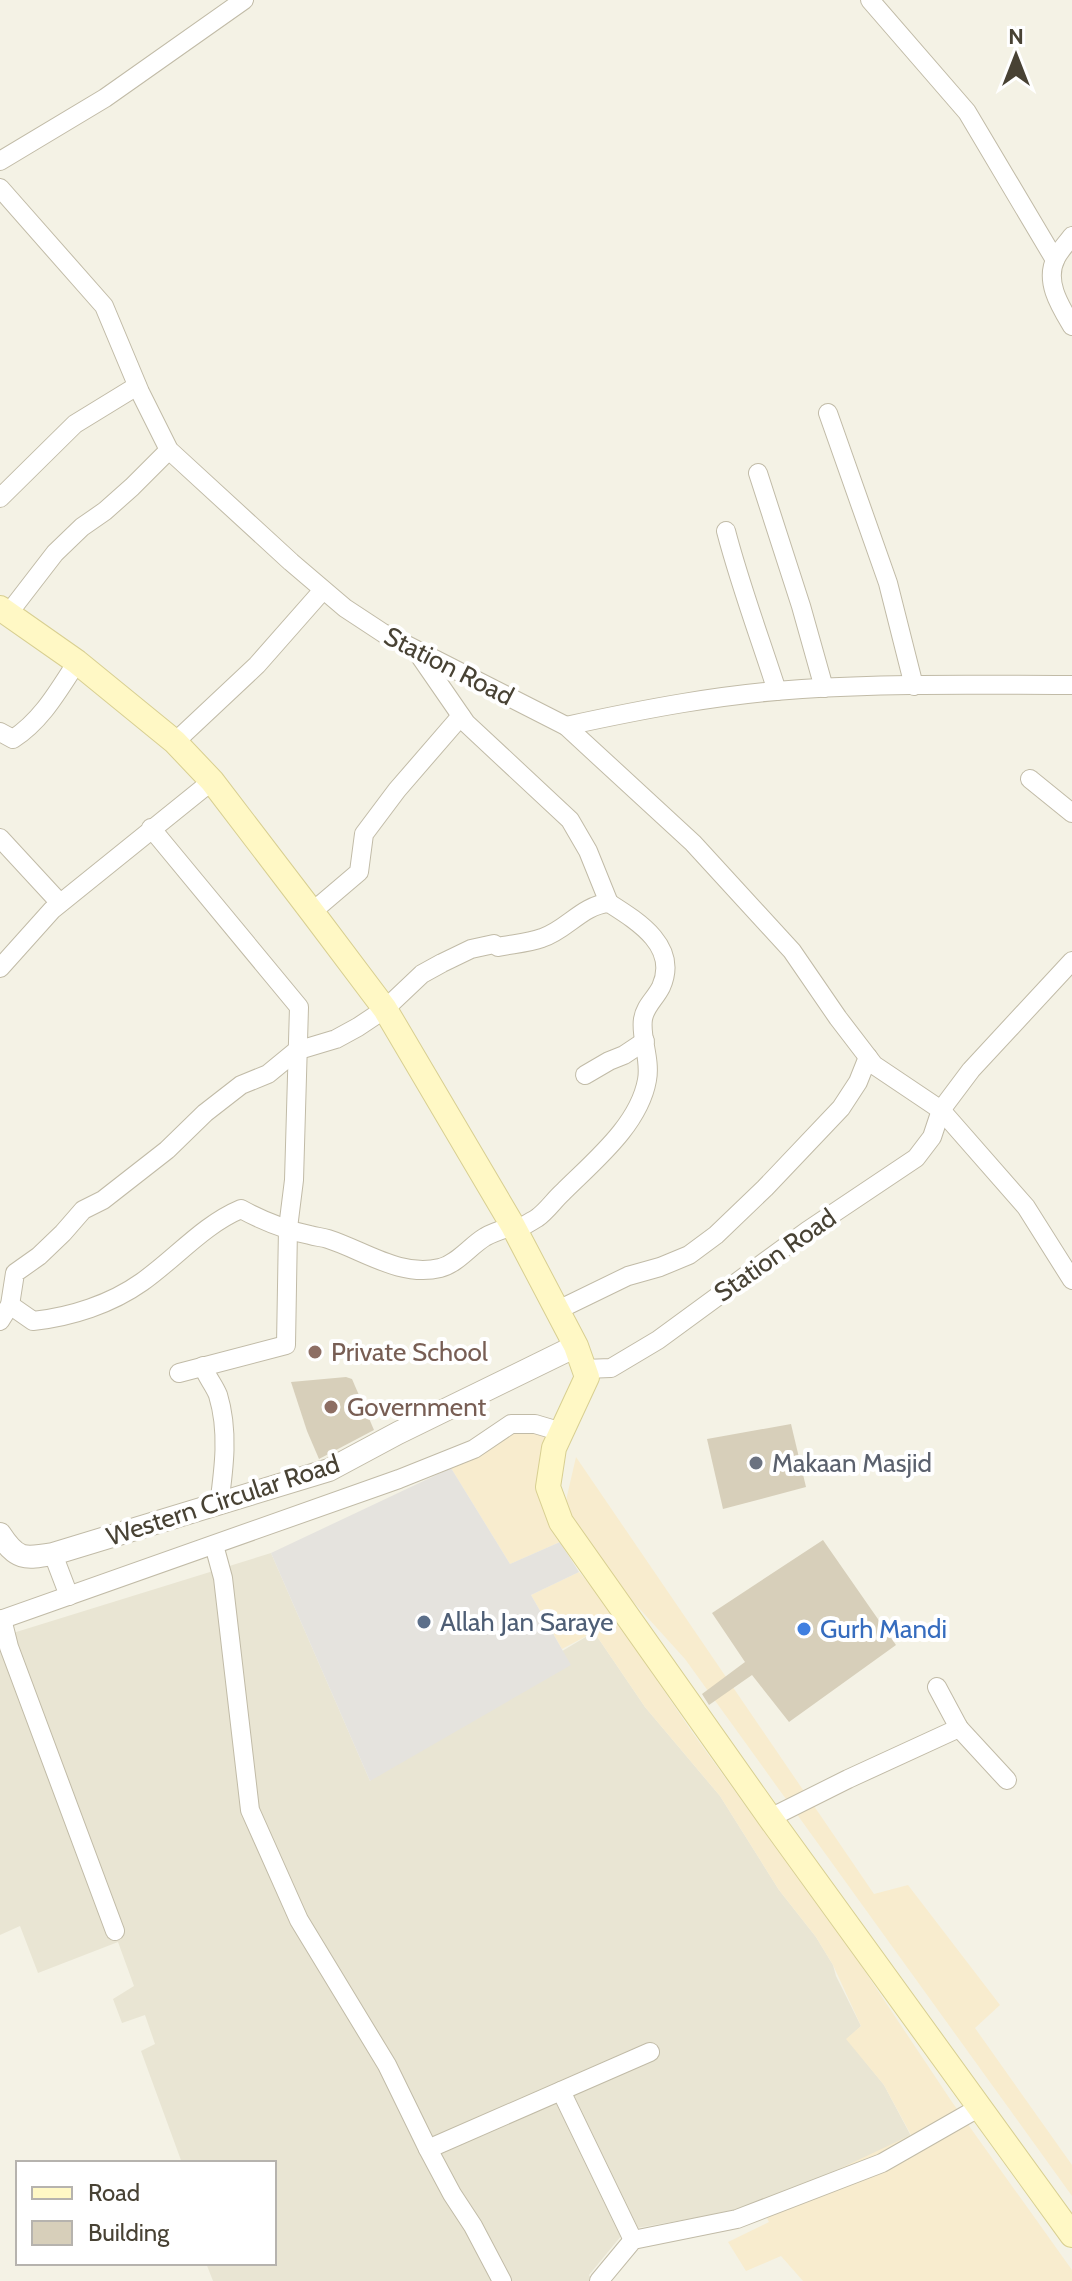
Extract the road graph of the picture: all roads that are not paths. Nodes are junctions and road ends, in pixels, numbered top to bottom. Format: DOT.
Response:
graph roads {
  1 [pos="244,0"];
  2 [pos="870,0"];
  3 [pos="0,161"];
  4 [pos="0,188"];
  5 [pos="1072,236"];
  6 [pos="1055,260"];
  7 [pos="1072,326"];
  8 [pos="137,386"];
  9 [pos="828,413"];
  10 [pos="169,450"];
  11 [pos="758,473"];
  12 [pos="0,498"];
  13 [pos="726,531"];
  14 [pos="323,590"];
  15 [pos="2,609"];
  16 [pos="415,650"];
  17 [pos="77,662"];
  18 [pos="1072,685"];
  19 [pos="914,686"];
  20 [pos="824,688"];
  21 [pos="777,691"];
  22 [pos="461,716"];
  23 [pos="566,726"];
  24 [pos="0,732"];
  25 [pos="175,742"];
  26 [pos="1030,779"];
  27 [pos="212,781"];
  28 [pos="1072,813"];
  29 [pos="151,828"];
  30 [pos="0,838"];
  31 [pos="60,903"];
  32 [pos="609,903"];
  33 [pos="312,912"];
  34 [pos="1072,961"];
  35 [pos="0,968"];
  36 [pos="385,1009"];
  37 [pos="645,1041"];
  38 [pos="296,1051"];
  39 [pos="868,1057"];
  40 [pos="585,1075"];
  41 [pos="941,1110"];
  42 [pos="288,1228"];
  43 [pos="514,1228"];
  44 [pos="1072,1280"];
  45 [pos="558,1310"];
  46 [pos="5,1313"];
  47 [pos="580,1358"];
  48 [pos="203,1366"];
  49 [pos="179,1373"];
  50 [pos="562,1432"];
  51 [pos="219,1505"];
  52 [pos="0,1534"];
  53 [pos="214,1545"];
  54 [pos="53,1554"];
  55 [pos="69,1596"];
  56 [pos="1,1619"];
  57 [pos="937,1687"];
  58 [pos="959,1728"];
  59 [pos="1007,1780"];
  60 [pos="770,1818"];
  61 [pos="115,1931"];
  62 [pos="650,2052"];
  63 [pos="561,2091"];
  64 [pos="980,2107"];
  65 [pos="428,2149"];
  66 [pos="1072,2235"];
  67 [pos="633,2240"];
  68 [pos="502,2281"];
  69 [pos="599,2281"];
  1 -- 3 [label="street"];
  2 -- 6 [label="street"];
  4 -- 8 [label="street, Station Road"];
  5 -- 6 [label="street"];
  6 -- 7 [label="street"];
  8 -- 10 [label="street, Station Road"];
  8 -- 12 [label="street"];
  9 -- 19 [label="street"];
  10 -- 14 [label="street, Station Road"];
  10 -- 15 [label="street"];
  11 -- 20 [label="street"];
  13 -- 21 [label="street"];
  14 -- 16 [label="street, Station Road"];
  14 -- 25 [label="street"];
  15 -- 17 [label="main road"];
  16 -- 22 [label="street"];
  16 -- 23 [label="street, Station Road"];
  17 -- 24 [label="street"];
  17 -- 25 [label="main road"];
  18 -- 19 [label="street"];
  19 -- 20 [label="street"];
  20 -- 21 [label="street"];
  21 -- 23 [label="street"];
  22 -- 32 [label="street"];
  22 -- 33 [label="street"];
  23 -- 39 [label="street, Station Road"];
  25 -- 27 [label="main road"];
  26 -- 28 [label="street"];
  27 -- 29 [label="street"];
  27 -- 33 [label="main road"];
  29 -- 31 [label="street"];
  29 -- 38 [label="street"];
  30 -- 31 [label="street"];
  31 -- 35 [label="street"];
  32 -- 36 [label="street"];
  32 -- 37 [label="street"];
  33 -- 36 [label="main road"];
  34 -- 41 [label="street, Station Road"];
  36 -- 38 [label="street"];
  36 -- 43 [label="main road"];
  37 -- 40 [label="street"];
  37 -- 43 [label="street"];
  38 -- 42 [label="street"];
  38 -- 46 [label="street"];
  39 -- 41 [label="street, Station Road"];
  39 -- 45 [label="street"];
  41 -- 44 [label="street"];
  41 -- 47 [label="street, Station Road"];
  42 -- 43 [label="street"];
  42 -- 46 [label="street"];
  42 -- 48 [label="street"];
  43 -- 45 [label="main road"];
  45 -- 47 [label="main road"];
  47 -- 50 [label="main road"];
  47 -- 51 [label="street, Western Circular Road"];
  48 -- 49 [label="street"];
  48 -- 51 [label="street"];
  50 -- 53 [label="street"];
  50 -- 60 [label="main road"];
  51 -- 54 [label="street, Western Circular Road"];
  52 -- 54 [label="street, Western Circular Road"];
  53 -- 55 [label="street"];
  53 -- 65 [label="street"];
  54 -- 55 [label="street"];
  55 -- 56 [label="street"];
  56 -- 61 [label="street"];
  57 -- 58 [label="street"];
  58 -- 59 [label="street"];
  58 -- 60 [label="street"];
  60 -- 64 [label="main road"];
  62 -- 63 [label="street"];
  63 -- 65 [label="street"];
  63 -- 67 [label="street"];
  64 -- 66 [label="main road"];
  64 -- 67 [label="street"];
  65 -- 68 [label="street"];
  67 -- 69 [label="street"];
}
